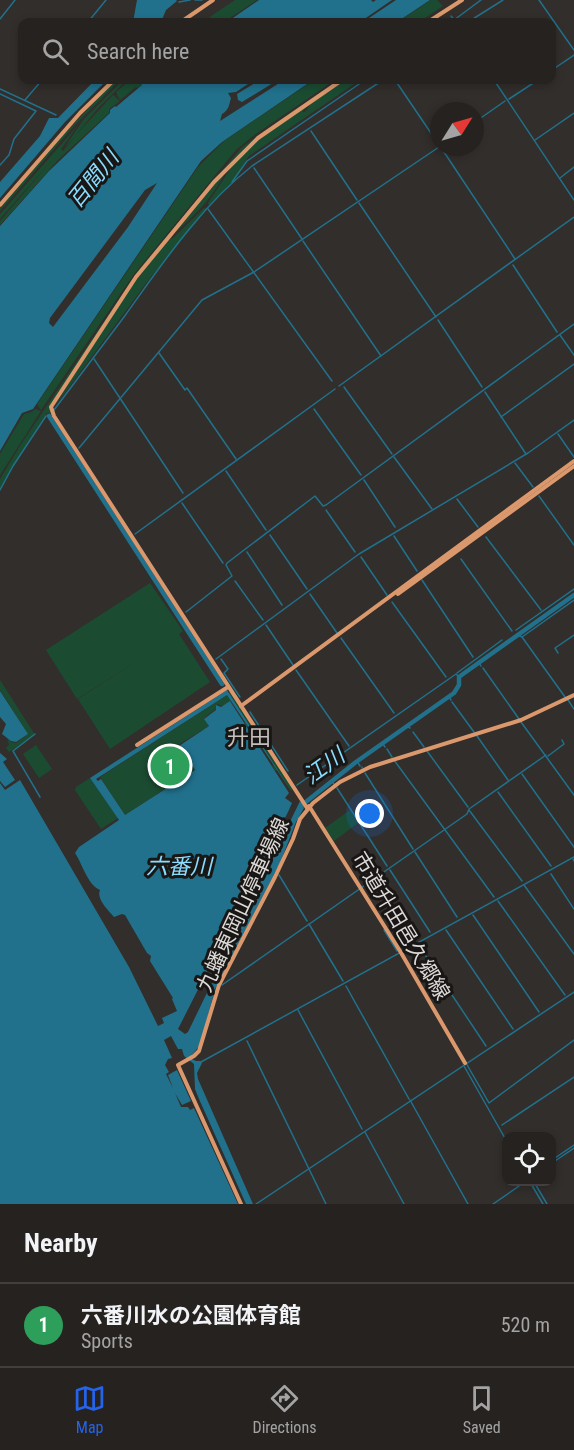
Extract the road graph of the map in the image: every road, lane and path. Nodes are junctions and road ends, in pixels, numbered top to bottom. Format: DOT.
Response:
graph roads {
  1 [pos="213,0"];
  2 [pos="462,0"];
  3 [pos="187,18"];
  4 [pos="434,18"];
  5 [pos="110,84"];
  6 [pos="336,84"];
  7 [pos="0,205"];
  8 [pos="574,461"];
  9 [pos="574,466"];
  10 [pos="367,614"];
  11 [pos="228,687"];
  12 [pos="574,694"];
  13 [pos="242,706"];
  14 [pos="136,746"];
  15 [pos="307,807"];
  16 [pos="465,1063"];
  17 [pos="241,1204"];
  1 -- 3 [label="main road"];
  2 -- 4 [label="main road"];
  5 -- 7 [label="main road"];
  6 -- 11 [label="main road, 九蟠東岡山停車場線"];
  8 -- 10 [label="main road"];
  9 -- 10 [label="main road"];
  10 -- 13 [label="main road"];
  11 -- 13 [label="main road, 九蟠東岡山停車場線"];
  11 -- 14 [label="main road"];
  12 -- 15 [label="main road, 九蟠東岡山停車場線"];
  13 -- 15 [label="main road, 九蟠東岡山停車場線"];
  15 -- 16 [label="main road, 市道升田邑久郷線"];
  15 -- 17 [label="main road, 九蟠東岡山停車場線"];
}
